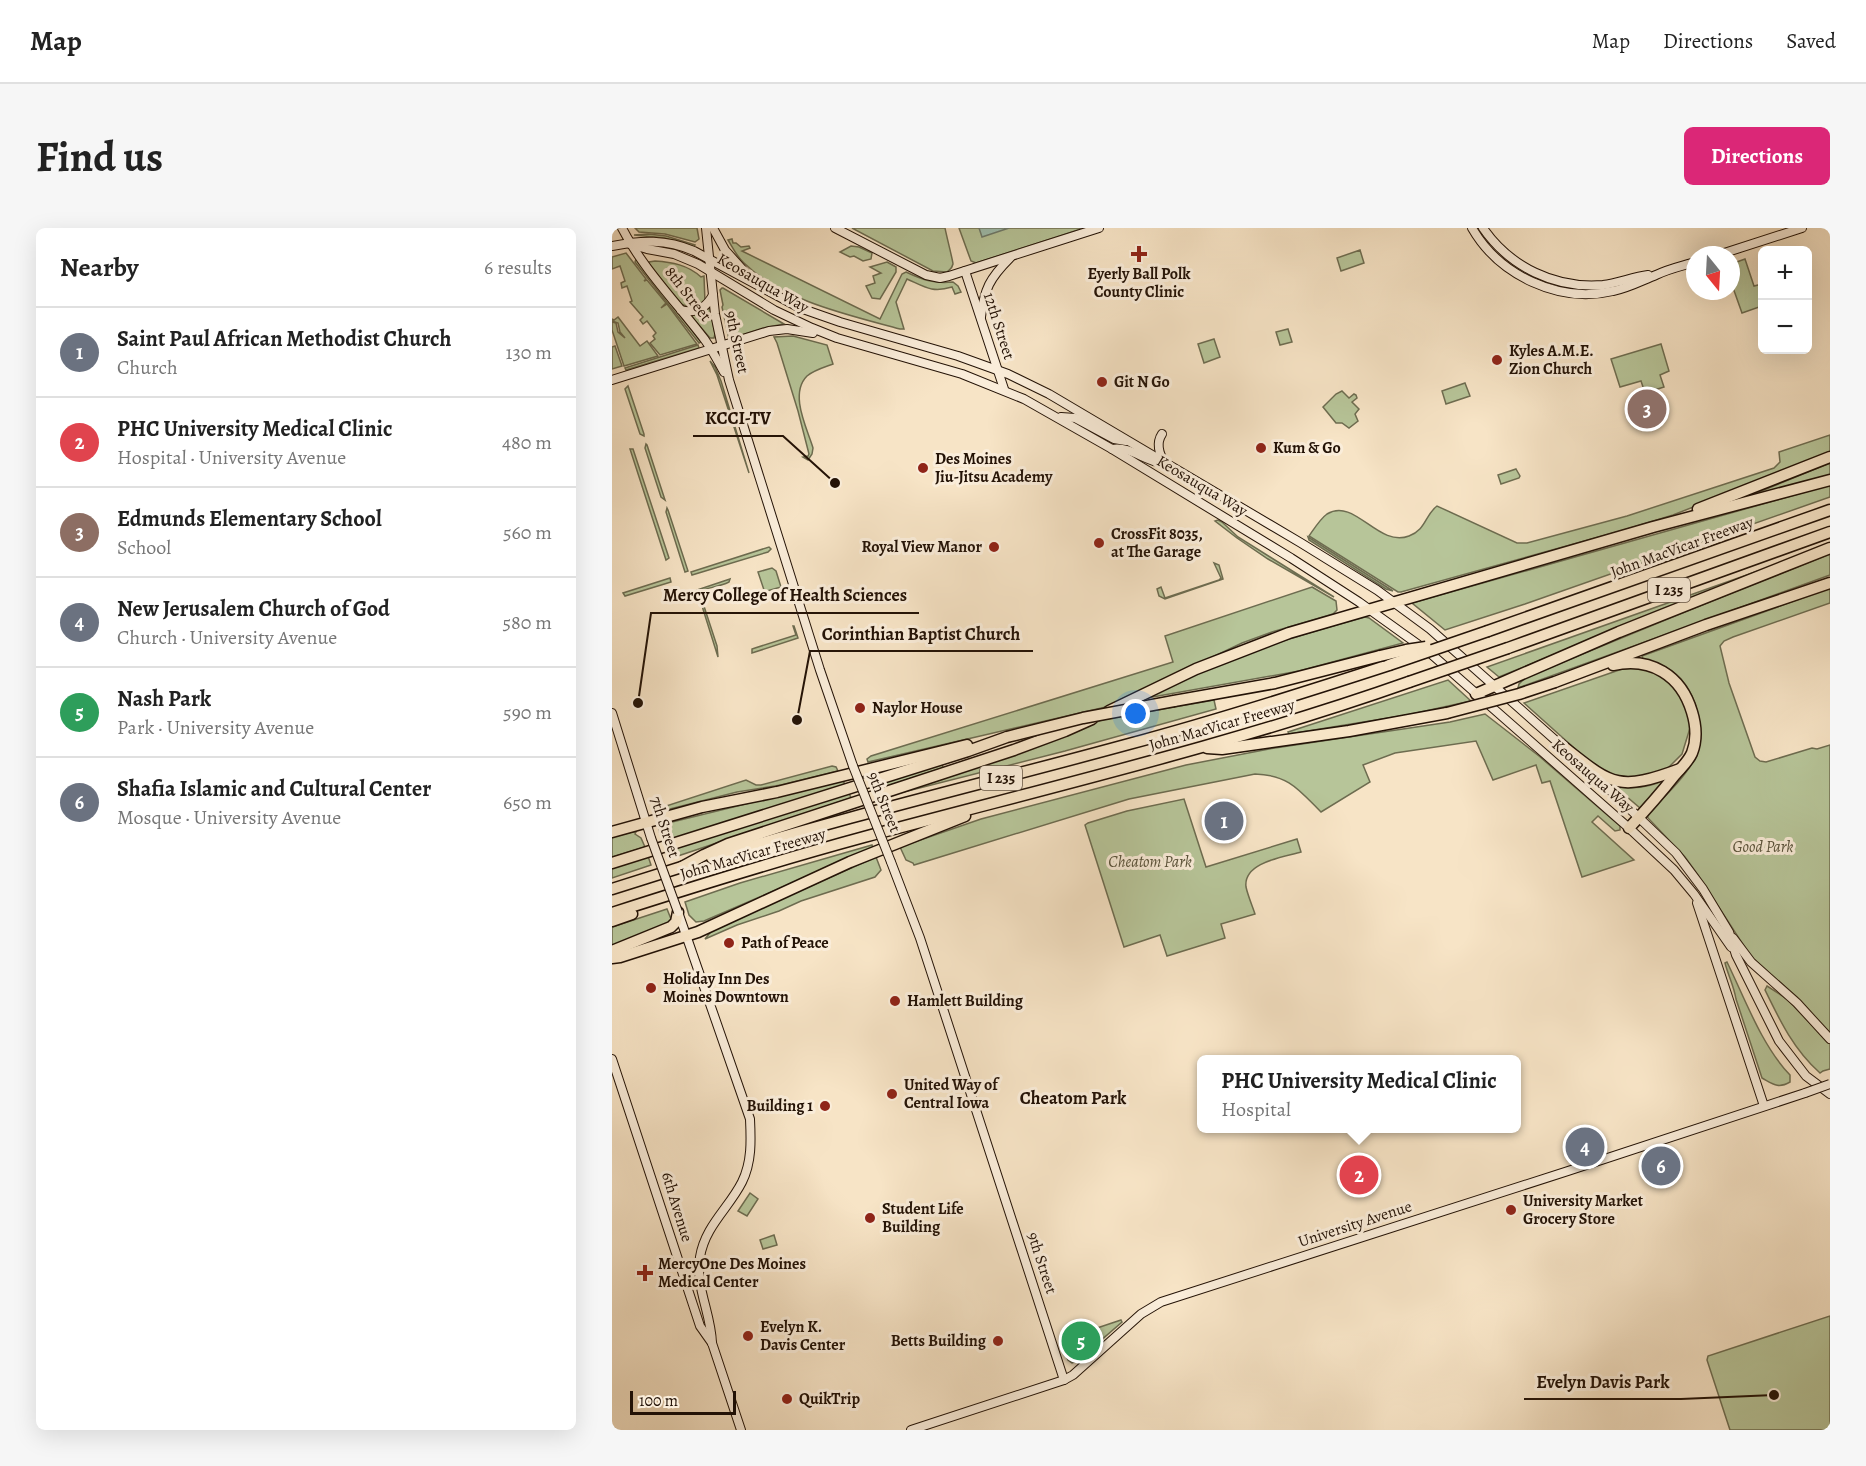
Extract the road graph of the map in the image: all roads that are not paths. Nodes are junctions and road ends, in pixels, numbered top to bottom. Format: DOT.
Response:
graph roads {
  1 [pos="622,228"];
  2 [pos="706,228"];
  3 [pos="713,228"];
  4 [pos="835,228"];
  5 [pos="1099,228"];
  6 [pos="1472,228"];
  7 [pos="1483,228"];
  8 [pos="1802,228"];
  9 [pos="630,244"];
  10 [pos="612,246"];
  11 [pos="1740,248"];
  12 [pos="1012,256"];
  13 [pos="710,260"];
  14 [pos="1686,265"];
  15 [pos="711,271"];
  16 [pos="965,271"];
  17 [pos="1657,274"];
  18 [pos="761,288"];
  19 [pos="713,295"];
  20 [pos="681,310"];
  21 [pos="981,320"];
  22 [pos="837,338"];
  23 [pos="722,345"];
  24 [pos="711,349"];
  25 [pos="998,370"];
  26 [pos="612,380"];
  27 [pos="729,380"];
  28 [pos="1004,389"];
  29 [pos="1057,417"];
  30 [pos="1162,434"];
  31 [pos="1129,441"];
  32 [pos="1112,449"];
  33 [pos="1830,457"];
  34 [pos="1165,463"];
  35 [pos="1830,480"];
  36 [pos="1830,510"];
  37 [pos="1653,527"];
  38 [pos="1830,532"];
  39 [pos="1830,548"];
  40 [pos="1830,583"];
  41 [pos="1393,602"];
  42 [pos="1369,609"];
  43 [pos="1447,645"];
  44 [pos="1584,672"];
  45 [pos="1494,686"];
  46 [pos="1476,694"];
  47 [pos="612,713"];
  48 [pos="1006,737"];
  49 [pos="1560,744"];
  50 [pos="1201,748"];
  51 [pos="1680,769"];
  52 [pos="996,803"];
  53 [pos="1640,817"];
  54 [pos="647,821"];
  55 [pos="1629,828"];
  56 [pos="612,832"];
  57 [pos="612,863"];
  58 [pos="682,867"];
  59 [pos="739,873"];
  60 [pos="612,889"];
  61 [pos="1694,894"];
  62 [pos="678,912"];
  63 [pos="612,913"];
  64 [pos="612,921"];
  65 [pos="1728,932"];
  66 [pos="686,936"];
  67 [pos="612,951"];
  68 [pos="1736,955"];
  69 [pos="612,958"];
  70 [pos="1830,1039"];
  71 [pos="612,1059"];
  72 [pos="1830,1084"];
  73 [pos="1830,1094"];
  74 [pos="1764,1106"];
  75 [pos="712,1342"];
  76 [pos="1064,1380"];
  77 [pos="741,1430"];
  78 [pos="911,1430"];
  1 -- 9 [label="main road, 8th Street"];
  2 -- 13 [label="main road, 9th Street"];
  3 -- 18 [label="main road"];
  4 -- 16 [label="main road"];
  5 -- 12 [label="main road"];
  6 -- 17 [label="main road"];
  7 -- 17 [label="main road"];
  8 -- 11 [label="main road"];
  9 -- 10 [label="main road"];
  9 -- 13 [label="main road, Keosauqua Way"];
  9 -- 15 [label="main road, Keosauqua Way"];
  9 -- 20 [label="main road, 8th Street"];
  12 -- 16 [label="main road"];
  12 -- 21 [label="main road"];
  13 -- 15 [label="main road, 9th Street"];
  13 -- 18 [label="main road, Keosauqua Way"];
  14 -- 17 [label="main road"];
  15 -- 19 [label="main road, 9th Street"];
  15 -- 22 [label="main road, Keosauqua Way"];
  16 -- 21 [label="main road, 12th Street"];
  18 -- 25 [label="main road, Keosauqua Way"];
  19 -- 20 [label="main road"];
  19 -- 23 [label="main road, 9th Street"];
  20 -- 24 [label="main road, 8th Street"];
  21 -- 25 [label="main road, 12th Street"];
  22 -- 23 [label="main road"];
  22 -- 28 [label="main road, Keosauqua Way"];
  23 -- 24 [label="main road"];
  23 -- 27 [label="main road, 9th Street"];
  24 -- 26 [label="main road"];
  24 -- 27 [label="main road, 8th Street"];
  25 -- 28 [label="main road, 12th Street"];
  25 -- 31 [label="main road, Keosauqua Way"];
  27 -- 76 [label="main road, 9th Street, bridge"];
  28 -- 29 [label="main road, Keosauqua Way"];
  29 -- 31 [label="main road"];
  29 -- 32 [label="main road, Keosauqua Way"];
  30 -- 34 [label="main road"];
  31 -- 34 [label="main road, Keosauqua Way"];
  32 -- 34 [label="main road"];
  32 -- 42 [label="main road, Keosauqua Way"];
  33 -- 37 [label="highway"];
  34 -- 41 [label="main road, Keosauqua Way"];
  35 -- 37 [label="highway"];
  36 -- 43 [label="highway, John MacVicar Freeway / I 235, bridge"];
  37 -- 41 [label="highway"];
  38 -- 50 [label="highway, John MacVicar Freeway / I 235, bridge"];
  39 -- 45 [label="highway"];
  40 -- 44 [label="highway"];
  41 -- 42 [label="highway"];
  41 -- 45 [label="main road, Keosauqua Way"];
  42 -- 46 [label="main road, Keosauqua Way"];
  42 -- 58 [label="highway"];
  43 -- 48 [label="highway, bridge"];
  43 -- 58 [label="highway, John MacVicar Freeway / I 235, bridge"];
  44 -- 50 [label="highway, bridge"];
  44 -- 51 [label="highway"];
  45 -- 46 [label="highway"];
  45 -- 49 [label="main road, Keosauqua Way"];
  46 -- 55 [label="main road, Keosauqua Way"];
  47 -- 54 [label="main road, 7th Street"];
  48 -- 54 [label="highway"];
  48 -- 57 [label="highway"];
  49 -- 51 [label="highway"];
  49 -- 53 [label="main road, Keosauqua Way"];
  50 -- 52 [label="highway, John MacVicar Freeway / I 235"];
  51 -- 53 [label="highway"];
  52 -- 59 [label="highway, John MacVicar Freeway / I 235"];
  52 -- 66 [label="highway"];
  53 -- 55 [label="highway"];
  53 -- 65 [label="main road, Keosauqua Way"];
  54 -- 56 [label="highway"];
  54 -- 62 [label="main road, 7th Street, bridge"];
  55 -- 61 [label="main road, Keosauqua Way"];
  58 -- 60 [label="highway, John MacVicar Freeway / I 235"];
  59 -- 63 [label="highway, John MacVicar Freeway / I 235"];
  59 -- 64 [label="highway"];
  61 -- 68 [label="main road, Keosauqua Way"];
  61 -- 74 [label="main road"];
  62 -- 66 [label="main road, 7th Street"];
  62 -- 67 [label="highway"];
  65 -- 68 [label="main road, Keosauqua Way"];
  65 -- 70 [label="main road"];
  66 -- 69 [label="highway"];
  66 -- 75 [label="main road, 7th Street"];
  68 -- 73 [label="main road, Keosauqua Way"];
  71 -- 75 [label="main road, 6th Avenue"];
  72 -- 74 [label="main road, University Avenue, bridge"];
  74 -- 76 [label="main road, University Avenue"];
  75 -- 77 [label="main road, 6th Avenue"];
  76 -- 78 [label="main road, University Avenue"];
}
